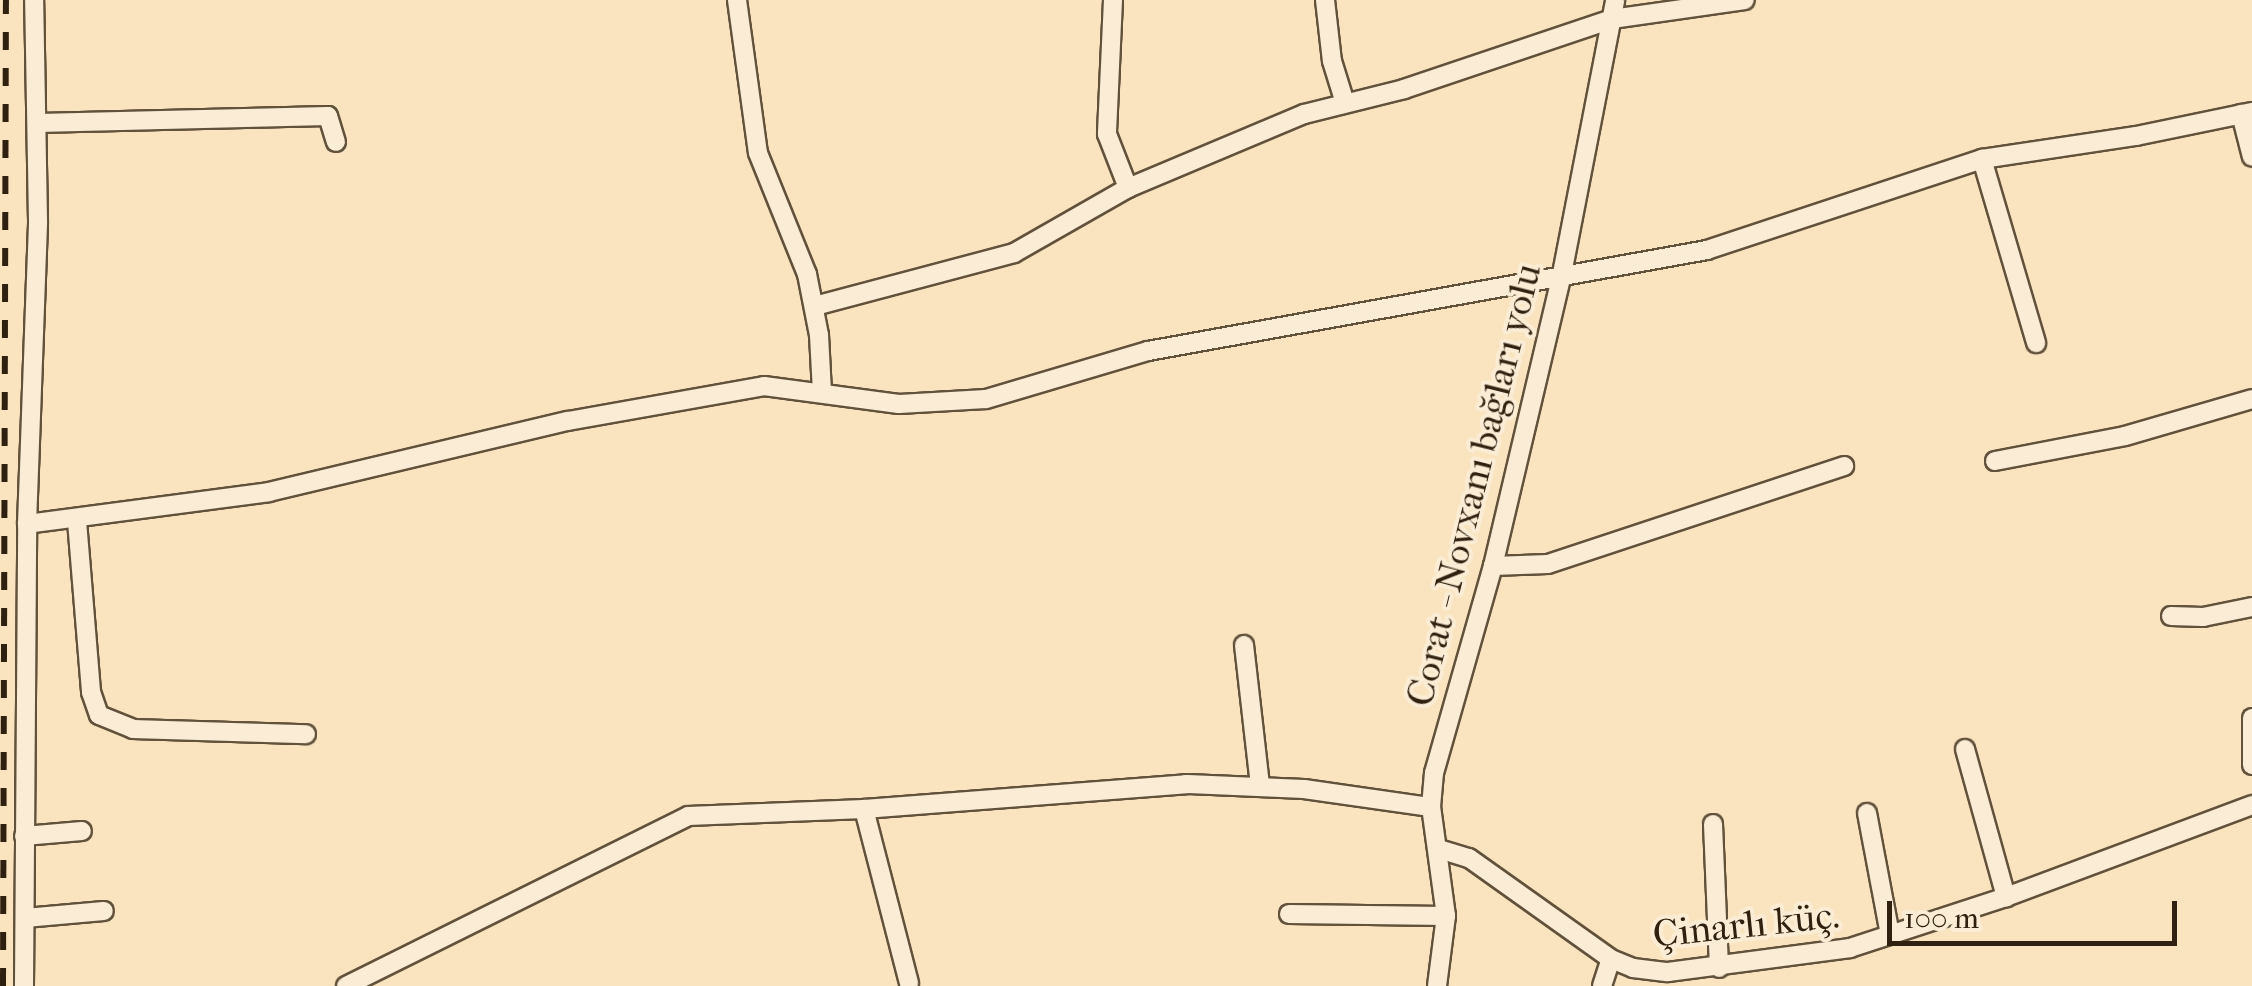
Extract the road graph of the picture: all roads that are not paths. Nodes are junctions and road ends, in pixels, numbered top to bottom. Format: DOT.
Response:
graph roads {
  1 [pos="34,0"];
  2 [pos="737,0"];
  3 [pos="1113,0"];
  4 [pos="1325,0"];
  5 [pos="1615,0"];
  6 [pos="1745,0"];
  7 [pos="1612,20"];
  8 [pos="1345,104"];
  9 [pos="2247,113"];
  10 [pos="38,123"];
  11 [pos="336,142"];
  12 [pos="2252,157"];
  13 [pos="1982,159"];
  14 [pos="1128,188"];
  15 [pos="1560,279"];
  16 [pos="815,306"];
  17 [pos="2036,344"];
  18 [pos="822,393"];
  19 [pos="2252,399"];
  20 [pos="1995,461"];
  21 [pos="1844,466"];
  22 [pos="77,521"];
  23 [pos="27,524"];
  24 [pos="1493,566"];
  25 [pos="2252,607"];
  26 [pos="2171,616"];
  27 [pos="1244,645"];
  28 [pos="2252,718"];
  29 [pos="306,734"];
  30 [pos="1964,750"];
  31 [pos="2252,765"];
  32 [pos="1260,785"];
  33 [pos="2252,805"];
  34 [pos="1432,807"];
  35 [pos="864,809"];
  36 [pos="1867,813"];
  37 [pos="1714,824"];
  38 [pos="82,831"];
  39 [pos="24,836"];
  40 [pos="1439,849"];
  41 [pos="2006,897"];
  42 [pos="104,911"];
  43 [pos="1290,914"];
  44 [pos="1446,916"];
  45 [pos="25,918"];
  46 [pos="1890,935"];
  47 [pos="1611,959"];
  48 [pos="1719,968"];
  49 [pos="1671,979"];
  50 [pos="909,983"];
  51 [pos="24,986"];
  52 [pos="346,986"];
  53 [pos="1437,986"];
  54 [pos="1602,986"];
  1 -- 10 [label="street"];
  2 -- 16 [label="street"];
  3 -- 14 [label="street"];
  4 -- 8 [label="street"];
  5 -- 7 [label="street, Corat - Novxanı bağları yolu"];
  6 -- 7 [label="street"];
  7 -- 8 [label="street"];
  7 -- 15 [label="street, Corat - Novxanı bağları yolu"];
  8 -- 14 [label="street"];
  9 -- 12 [label="street"];
  9 -- 13 [label="street"];
  10 -- 11 [label="street"];
  10 -- 23 [label="street"];
  13 -- 15 [label="street"];
  13 -- 17 [label="street"];
  14 -- 16 [label="street"];
  15 -- 18 [label="street"];
  15 -- 24 [label="street, Corat - Novxanı bağları yolu"];
  16 -- 18 [label="street"];
  18 -- 22 [label="street"];
  19 -- 20 [label="street"];
  21 -- 24 [label="street"];
  22 -- 23 [label="street"];
  22 -- 29 [label="street"];
  23 -- 39 [label="street"];
  24 -- 34 [label="street, Corat - Novxanı bağları yolu"];
  25 -- 26 [label="street"];
  27 -- 32 [label="street"];
  28 -- 31 [label="street"];
  30 -- 41 [label="street"];
  32 -- 34 [label="street"];
  32 -- 35 [label="street"];
  33 -- 41 [label="street, Çinarlı küç."];
  34 -- 40 [label="street, Corat - Novxanı bağları yolu"];
  35 -- 50 [label="street"];
  35 -- 52 [label="street"];
  36 -- 46 [label="street"];
  37 -- 48 [label="street"];
  38 -- 39 [label="street"];
  39 -- 45 [label="street"];
  40 -- 44 [label="street, Corat - Novxanı bağları yolu"];
  40 -- 47 [label="street, Çinarlı küç."];
  41 -- 46 [label="street, Çinarlı küç."];
  42 -- 45 [label="street"];
  43 -- 44 [label="street"];
  44 -- 53 [label="street, Corat - Novxanı bağları yolu"];
  45 -- 51 [label="street"];
  46 -- 48 [label="street, Çinarlı küç."];
  47 -- 49 [label="street, Çinarlı küç."];
  47 -- 54 [label="street"];
  48 -- 49 [label="street, Çinarlı küç."];
}
